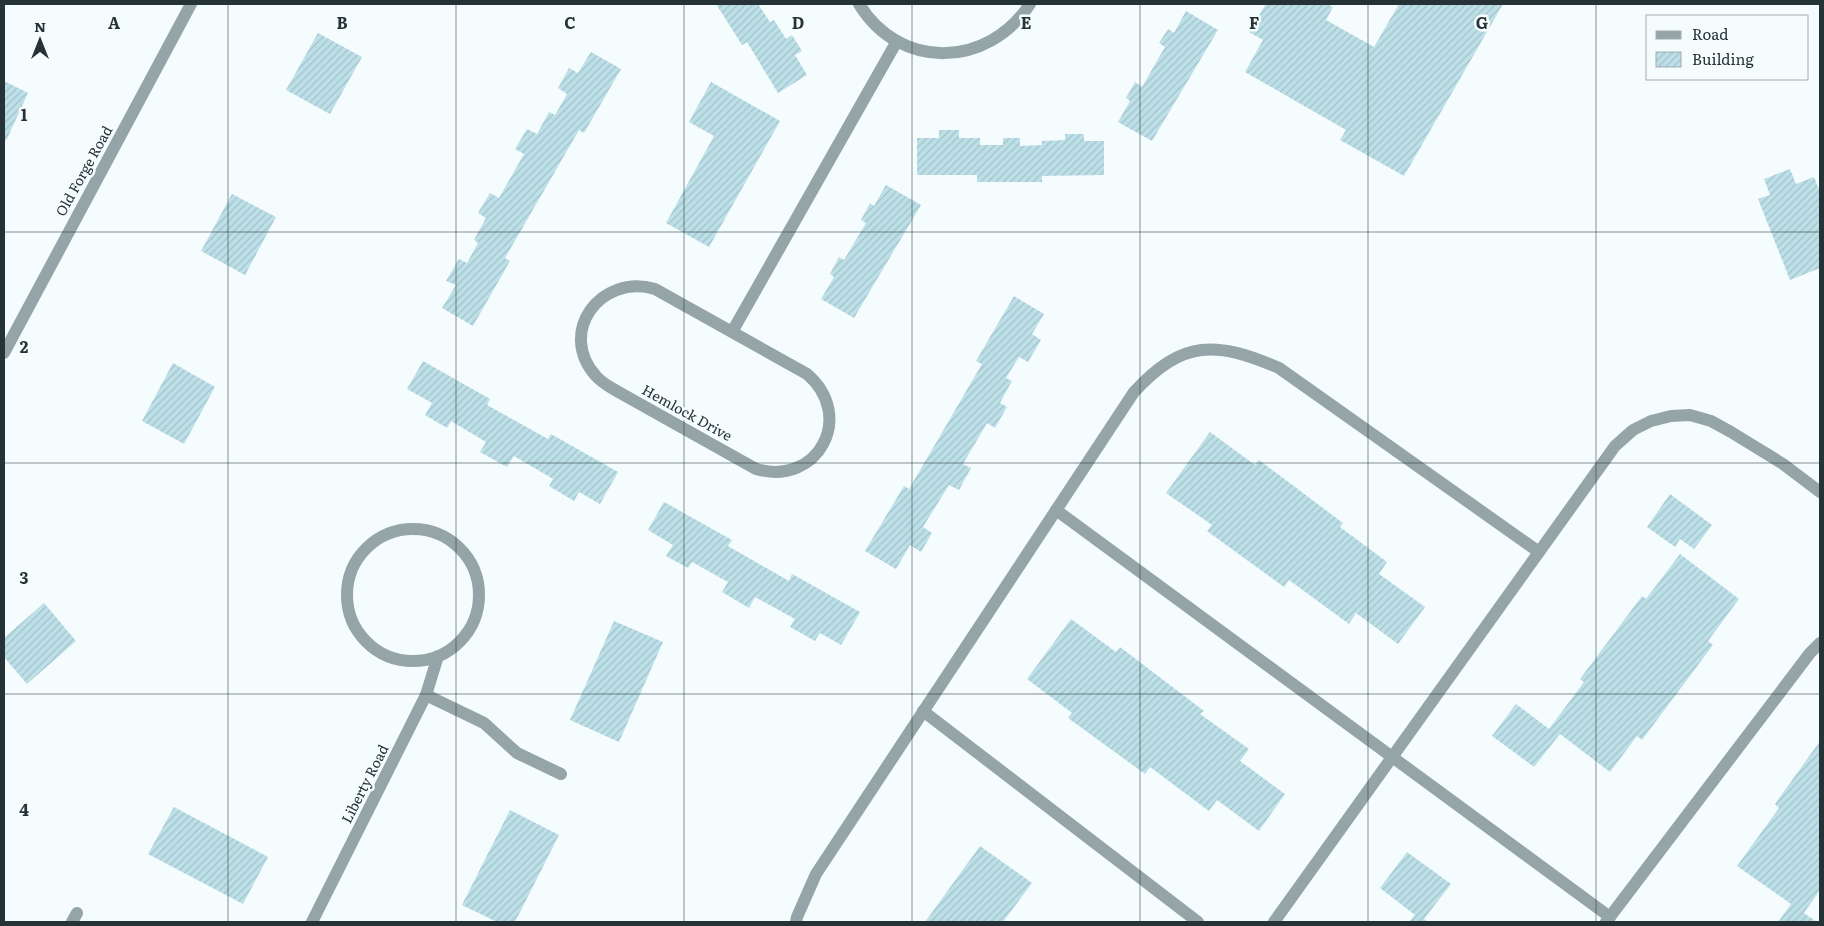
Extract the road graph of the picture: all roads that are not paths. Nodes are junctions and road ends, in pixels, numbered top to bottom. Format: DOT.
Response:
graph roads {
  1 [pos="191,4"];
  2 [pos="860,4"];
  3 [pos="1030,4"];
  4 [pos="897,41"];
  5 [pos="732,332"];
  6 [pos="4,353"];
  7 [pos="1820,492"];
  8 [pos="1056,510"];
  9 [pos="1539,552"];
  10 [pos="1820,643"];
  11 [pos="438,656"];
  12 [pos="426,696"];
  13 [pos="923,711"];
  14 [pos="1392,757"];
  15 [pos="561,774"];
  16 [pos="1608,920"];
  17 [pos="312,922"];
  18 [pos="796,922"];
  19 [pos="1198,922"];
  20 [pos="1274,922"];
  1 -- 6 [label="street, Old Forge Road"];
  2 -- 4 [label="street"];
  3 -- 4 [label="street"];
  4 -- 5 [label="street"];
  5 -- 5 [label="street, Hemlock Drive"];
  7 -- 9 [label="street"];
  8 -- 9 [label="street"];
  8 -- 13 [label="street"];
  8 -- 14 [label="street"];
  9 -- 14 [label="street"];
  10 -- 16 [label="street"];
  11 -- 11 [label="street"];
  11 -- 12 [label="street, Liberty Road"];
  12 -- 15 [label="street"];
  12 -- 17 [label="street, Liberty Road"];
  13 -- 18 [label="street"];
  13 -- 19 [label="street"];
  14 -- 16 [label="street"];
  14 -- 20 [label="street"];
}
